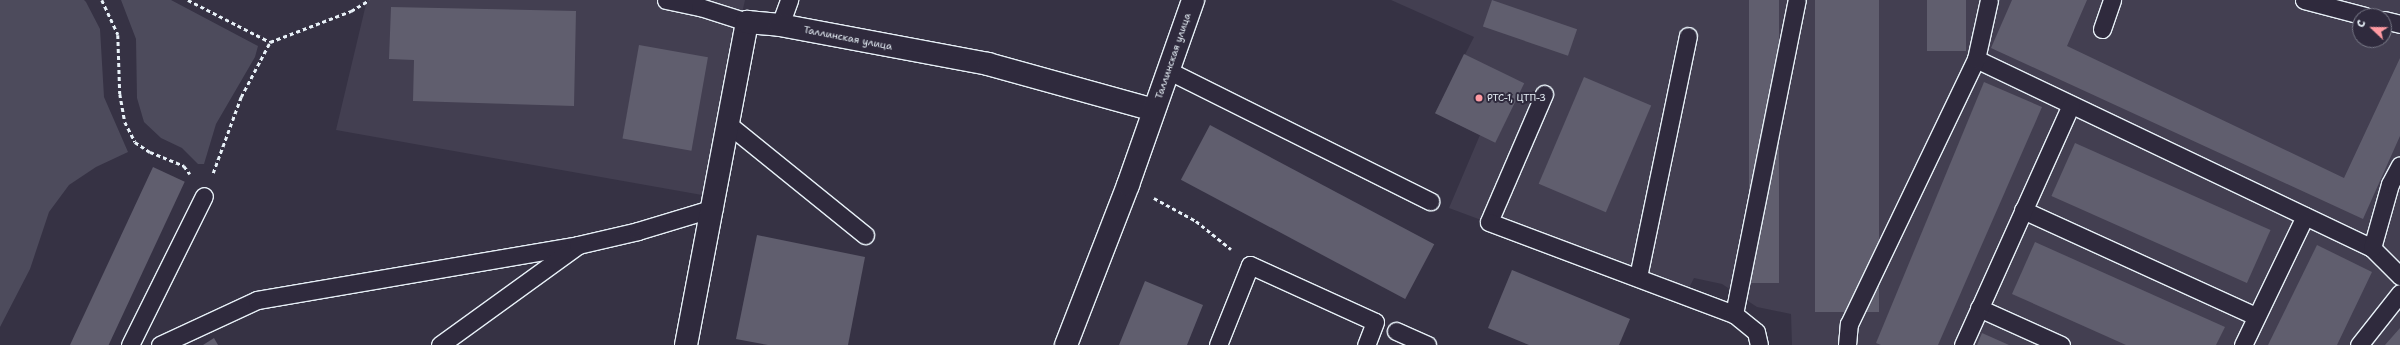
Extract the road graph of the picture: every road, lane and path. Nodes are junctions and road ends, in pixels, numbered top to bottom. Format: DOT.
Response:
graph roads {
  1 [pos="102,0"];
  2 [pos="188,0"];
  3 [pos="369,0"];
  4 [pos="666,0"];
  5 [pos="788,0"];
  6 [pos="1193,0"];
  7 [pos="1797,0"];
  8 [pos="1989,0"];
  9 [pos="2112,0"];
  10 [pos="2304,0"];
  11 [pos="701,3"];
  12 [pos="2352,13"];
  13 [pos="747,22"];
  14 [pos="780,25"];
  15 [pos="2102,29"];
  16 [pos="1688,36"];
  17 [pos="270,42"];
  18 [pos="1976,59"];
  19 [pos="1169,71"];
  20 [pos="1544,94"];
  21 [pos="2071,105"];
  22 [pos="1154,110"];
  23 [pos="729,125"];
  24 [pos="2400,165"];
  25 [pos="1128,185"];
  26 [pos="204,196"];
  27 [pos="1430,201"];
  28 [pos="714,208"];
  29 [pos="2023,210"];
  30 [pos="2305,216"];
  31 [pos="865,235"];
  32 [pos="578,245"];
  33 [pos="2372,248"];
  34 [pos="1250,265"];
  35 [pos="2400,276"];
  36 [pos="1638,277"];
  37 [pos="2400,293"];
  38 [pos="1979,308"];
  39 [pos="1734,314"];
  40 [pos="2256,316"];
  41 [pos="1386,327"];
  42 [pos="130,345"];
  43 [pos="160,345"];
  44 [pos="440,345"];
  45 [pos="686,345"];
  46 [pos="1066,345"];
  47 [pos="1218,345"];
  48 [pos="1366,345"];
  49 [pos="1427,345"];
  50 [pos="1759,345"];
  51 [pos="1847,345"];
  52 [pos="1963,345"];
  53 [pos="2061,345"];
  54 [pos="2243,345"];
  55 [pos="2359,345"];
  1 -- 26 [label="path"];
  2 -- 17 [label="path"];
  3 -- 17 [label="path"];
  4 -- 11 [label="lane"];
  5 -- 14 [label="lane"];
  6 -- 19 [label="street, Таллинская улица"];
  7 -- 39 [label="lane"];
  8 -- 18 [label="lane"];
  9 -- 15 [label="lane"];
  10 -- 12 [label="lane"];
  11 -- 13 [label="lane"];
  13 -- 14 [label="street, Таллинская улица"];
  13 -- 23 [label="street"];
  14 -- 22 [label="street, Таллинская улица"];
  16 -- 36 [label="lane"];
  17 -- 26 [label="path"];
  18 -- 21 [label="lane"];
  18 -- 51 [label="lane"];
  19 -- 22 [label="street, Таллинская улица"];
  19 -- 27 [label="lane"];
  20 -- 36 [label="lane"];
  21 -- 29 [label="lane"];
  21 -- 30 [label="lane"];
  22 -- 25 [label="street"];
  23 -- 28 [label="street"];
  23 -- 31 [label="lane"];
  24 -- 33 [label="lane"];
  25 -- 34 [label="path"];
  25 -- 46 [label="street"];
  26 -- 42 [label="lane"];
  28 -- 32 [label="lane"];
  28 -- 45 [label="street"];
  29 -- 38 [label="lane"];
  29 -- 40 [label="lane"];
  30 -- 33 [label="lane"];
  30 -- 40 [label="lane"];
  32 -- 43 [label="lane"];
  32 -- 44 [label="lane"];
  33 -- 35 [label="lane"];
  34 -- 41 [label="lane"];
  34 -- 47 [label="lane"];
  36 -- 39 [label="lane"];
  37 -- 55 [label="lane"];
  38 -- 52 [label="lane"];
  38 -- 53 [label="lane"];
  39 -- 50 [label="lane"];
  40 -- 54 [label="lane"];
  41 -- 48 [label="lane"];
  41 -- 49 [label="lane"];
}
